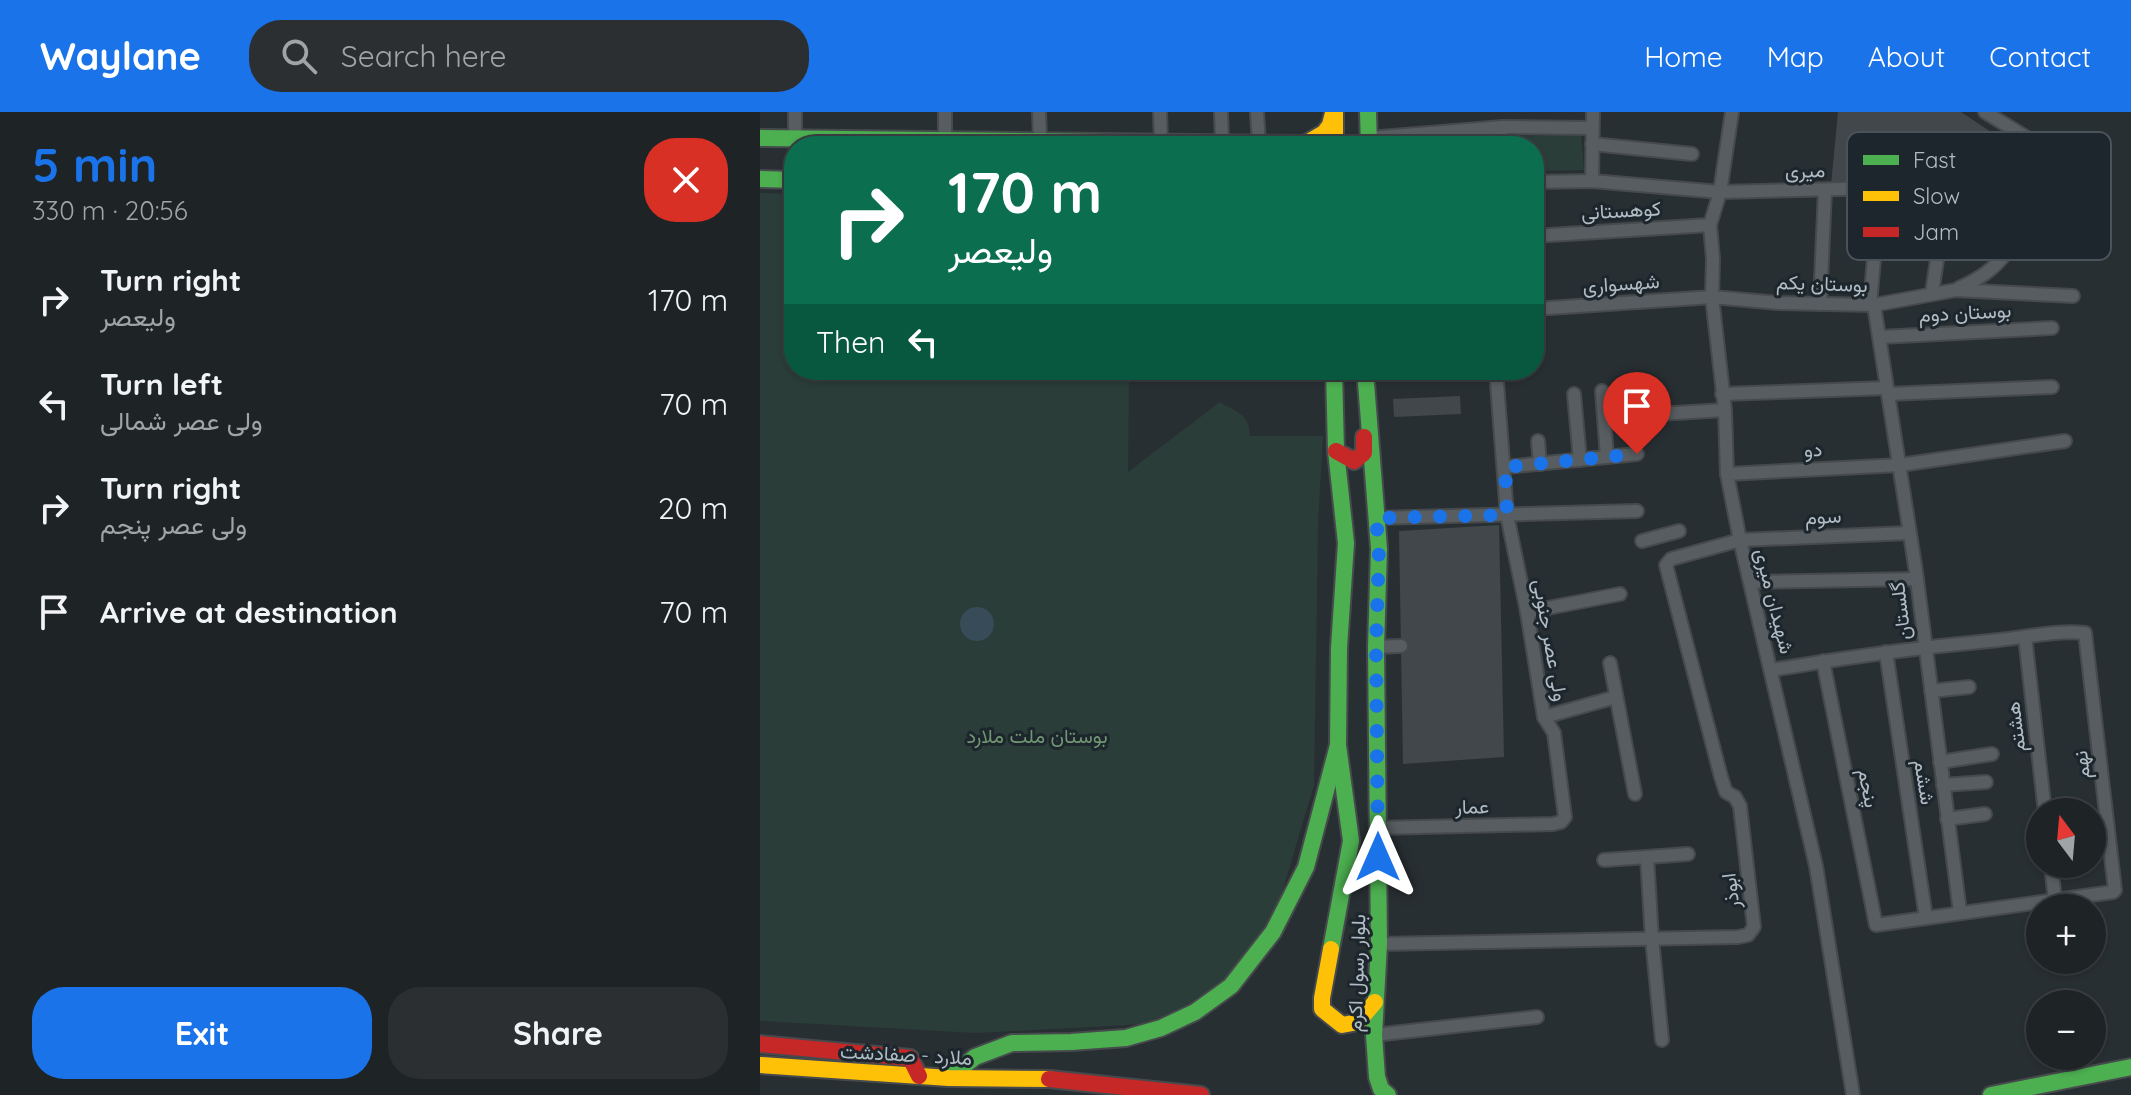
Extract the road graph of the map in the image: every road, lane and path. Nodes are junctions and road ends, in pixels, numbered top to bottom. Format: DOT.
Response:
graph roads {
  1 [pos="795,112"];
  2 [pos="945,112"];
  3 [pos="1039,112"];
  4 [pos="1160,112"];
  5 [pos="1221,112"];
  6 [pos="1257,112"];
  7 [pos="1334,112"];
  8 [pos="1368,112"];
  9 [pos="1593,112"];
  10 [pos="1732,112"];
  11 [pos="1985,112"];
  12 [pos="1503,127"];
  13 [pos="1592,128"];
  14 [pos="1443,132"];
  15 [pos="2018,132"];
  16 [pos="795,136"];
  17 [pos="945,136"];
  18 [pos="1040,136"];
  19 [pos="1163,136"];
  20 [pos="1222,136"];
  21 [pos="1258,136"];
  22 [pos="1321,136"];
  23 [pos="1335,136"];
  24 [pos="1369,136"];
  25 [pos="1413,136"];
  26 [pos="1443,136"];
  27 [pos="1500,136"];
  28 [pos="760,138"];
  29 [pos="784,139"];
  30 [pos="1592,144"];
  31 [pos="1692,154"];
  32 [pos="760,179"];
  33 [pos="784,180"];
  34 [pos="1592,181"];
  35 [pos="1544,182"];
  36 [pos="1847,189"];
  37 [pos="1825,190"];
  38 [pos="1720,192"];
  39 [pos="1710,225"];
  40 [pos="1544,235"];
  41 [pos="1875,260"];
  42 [pos="1937,260"];
  43 [pos="2001,260"];
  44 [pos="1956,290"];
  45 [pos="1932,293"];
  46 [pos="2073,296"];
  47 [pos="1712,297"];
  48 [pos="1820,304"];
  49 [pos="1872,305"];
  50 [pos="1544,308"];
  51 [pos="2052,328"];
  52 [pos="1880,337"];
  53 [pos="1334,380"];
  54 [pos="1365,380"];
  55 [pos="1366,380"];
  56 [pos="1497,380"];
  57 [pos="2052,387"];
  58 [pos="1602,391"];
  59 [pos="1888,391"];
  60 [pos="1574,394"];
  61 [pos="1722,394"];
  62 [pos="1725,410"];
  63 [pos="1658,414"];
  64 [pos="1538,441"];
  65 [pos="2065,441"];
  66 [pos="1336,451"];
  67 [pos="1637,454"];
  68 [pos="1607,457"];
  69 [pos="1580,460"];
  70 [pos="1540,464"];
  71 [pos="1900,465"];
  72 [pos="1505,467"];
  73 [pos="1727,474"];
  74 [pos="1637,511"];
  75 [pos="1507,515"];
  76 [pos="1376,518"];
  77 [pos="1679,531"];
  78 [pos="1909,533"];
  79 [pos="1665,535"];
  80 [pos="1740,540"];
  81 [pos="1642,541"];
  82 [pos="1346,543"];
  83 [pos="1379,549"];
  84 [pos="1671,559"];
  85 [pos="1917,579"];
  86 [pos="1751,582"];
  87 [pos="1620,594"];
  88 [pos="1527,612"];
  89 [pos="2025,637"];
  90 [pos="1401,646"];
  91 [pos="1376,647"];
  92 [pos="1925,647"];
  93 [pos="1886,652"];
  94 [pos="1823,661"];
  95 [pos="1610,663"];
  96 [pos="1772,670"];
  97 [pos="1969,687"];
  98 [pos="1931,691"];
  99 [pos="1616,697"];
  100 [pos="1544,717"];
  101 [pos="1338,745"];
  102 [pos="1992,754"];
  103 [pos="1940,762"];
  104 [pos="1986,782"];
  105 [pos="1943,785"];
  106 [pos="1635,794"];
  107 [pos="2043,798"];
  108 [pos="1985,814"];
  109 [pos="1565,817"];
  110 [pos="1947,819"];
  111 [pos="1378,828"];
  112 [pos="1688,854"];
  113 [pos="1647,857"];
  114 [pos="1604,860"];
  115 [pos="2103,894"];
  116 [pos="2026,904"];
  117 [pos="1960,912"];
  118 [pos="1926,918"];
  119 [pos="1652,939"];
  120 [pos="1379,944"];
  121 [pos="1375,1002"];
  122 [pos="1537,1017"];
  123 [pos="1374,1035"];
  124 [pos="1662,1040"];
  125 [pos="760,1044"];
  126 [pos="760,1065"];
  127 [pos="2131,1067"];
  128 [pos="919,1076"];
  129 [pos="949,1078"];
  130 [pos="1201,1095"];
  131 [pos="1388,1095"];
  132 [pos="1853,1095"];
  133 [pos="1991,1095"];
  1 -- 16 [label="street"];
  2 -- 17 [label="street"];
  3 -- 18 [label="street"];
  4 -- 19 [label="street"];
  5 -- 20 [label="street"];
  6 -- 21 [label="street"];
  7 -- 22 [label="main road"];
  7 -- 23 [label="main road"];
  8 -- 24 [label="main road"];
  9 -- 13 [label="street"];
  10 -- 38 [label="street, شهیدان میری"];
  11 -- 15 [label="street"];
  12 -- 13 [label="street"];
  12 -- 14 [label="street"];
  12 -- 27 [label="street"];
  13 -- 30 [label="street"];
  14 -- 25 [label="street"];
  14 -- 26 [label="street"];
  28 -- 29 [label="main road"];
  30 -- 31 [label="street"];
  30 -- 34 [label="street"];
  32 -- 33 [label="main road"];
  34 -- 35 [label="street, میری"];
  34 -- 38 [label="street, میری"];
  36 -- 37 [label="street, میری"];
  37 -- 38 [label="street, میری"];
  37 -- 48 [label="street"];
  38 -- 39 [label="street, شهیدان میری"];
  39 -- 40 [label="street, کوهستانی"];
  39 -- 47 [label="street, شهیدان میری"];
  41 -- 49 [label="street, گلستان"];
  42 -- 45 [label="street"];
  43 -- 44 [label="street"];
  44 -- 45 [label="street, بوستان یکم"];
  44 -- 46 [label="street, بوستان یکم"];
  45 -- 49 [label="street, بوستان یکم"];
  47 -- 48 [label="street, بوستان یکم"];
  47 -- 50 [label="street, شهسواری"];
  47 -- 61 [label="street, شهیدان میری"];
  48 -- 49 [label="street, بوستان یکم"];
  49 -- 52 [label="street, گلستان"];
  51 -- 52 [label="street, بوستان دوم"];
  52 -- 59 [label="street, گلستان"];
  53 -- 66 [label="main road, بلوار رسول اکرم"];
  54 -- 66 [label="main road"];
  55 -- 76 [label="main road, بلوار رسول اکرم"];
  56 -- 72 [label="street, ولی عصر جنوبی"];
  57 -- 59 [label="street"];
  58 -- 68 [label="street"];
  59 -- 61 [label="street"];
  59 -- 71 [label="street, گلستان"];
  60 -- 69 [label="street"];
  61 -- 62 [label="street, شهیدان میری"];
  62 -- 63 [label="street"];
  62 -- 73 [label="street, شهیدان میری"];
  64 -- 70 [label="street"];
  65 -- 71 [label="street, دو"];
  66 -- 82 [label="main road, بلوار رسول اکرم"];
  67 -- 68 [label="street"];
  68 -- 69 [label="street"];
  69 -- 70 [label="street"];
  70 -- 72 [label="street"];
  71 -- 73 [label="street, دو"];
  71 -- 78 [label="street, گلستان"];
  72 -- 75 [label="street, ولی عصر جنوبی"];
  73 -- 80 [label="street, شهیدان میری"];
  74 -- 75 [label="street"];
  75 -- 76 [label="street"];
  75 -- 88 [label="street, ولی عصر جنوبی"];
  76 -- 83 [label="main road, بلوار رسول اکرم"];
  77 -- 79 [label="street"];
  78 -- 80 [label="street, سوم"];
  78 -- 85 [label="street, گلستان"];
  79 -- 81 [label="street"];
  79 -- 84 [label="street"];
  80 -- 84 [label="street"];
  80 -- 86 [label="street, شهیدان میری"];
  82 -- 83 [label="main road"];
  82 -- 101 [label="main road, بلوار رسول اکرم"];
  83 -- 91 [label="main road, بلوار رسول اکرم"];
  84 -- 119 [label="street, ابوذر"];
  85 -- 86 [label="street"];
  85 -- 92 [label="street, گلستان"];
  86 -- 96 [label="street, شهیدان میری"];
  87 -- 88 [label="street"];
  88 -- 100 [label="street, ولی عصر جنوبی"];
  89 -- 92 [label="street"];
  89 -- 107 [label="street, هشتم"];
  89 -- 115 [label="street, نهم"];
  90 -- 91 [label="street"];
  91 -- 111 [label="main road, بلوار رسول اکرم"];
  92 -- 93 [label="street"];
  92 -- 98 [label="street, گلستان"];
  93 -- 94 [label="street"];
  93 -- 118 [label="street, ششم"];
  94 -- 96 [label="street"];
  94 -- 118 [label="street, پنجم"];
  95 -- 99 [label="street"];
  96 -- 132 [label="street, شهیدان میری"];
  97 -- 98 [label="street"];
  98 -- 103 [label="street, گلستان"];
  99 -- 100 [label="street"];
  99 -- 106 [label="street"];
  100 -- 109 [label="street, ولی عصر جنوبی"];
  101 -- 121 [label="main road, بلوار رسول اکرم"];
  101 -- 129 [label="main road"];
  102 -- 103 [label="street"];
  103 -- 105 [label="street, گلستان"];
  104 -- 105 [label="street"];
  105 -- 110 [label="street, گلستان"];
  108 -- 110 [label="street"];
  109 -- 111 [label="street, عمار"];
  110 -- 117 [label="street, گلستان"];
  111 -- 120 [label="main road, بلوار رسول اکرم"];
  112 -- 113 [label="street"];
  113 -- 114 [label="street"];
  113 -- 119 [label="street"];
  116 -- 117 [label="street"];
  117 -- 118 [label="street"];
  119 -- 120 [label="street, ابوذر"];
  119 -- 124 [label="street"];
  120 -- 121 [label="main road, بلوار رسول اکرم"];
  121 -- 123 [label="main road, بلوار رسول اکرم"];
  122 -- 123 [label="street"];
  123 -- 131 [label="main road, بلوار رسول اکرم"];
  125 -- 128 [label="main road"];
  126 -- 128 [label="main road, ملارد - صفادشت"];
  127 -- 133 [label="main road"];
  128 -- 129 [label="main road, ملارد - صفادشت"];
  129 -- 130 [label="main road, ملارد - صفادشت"];
}
